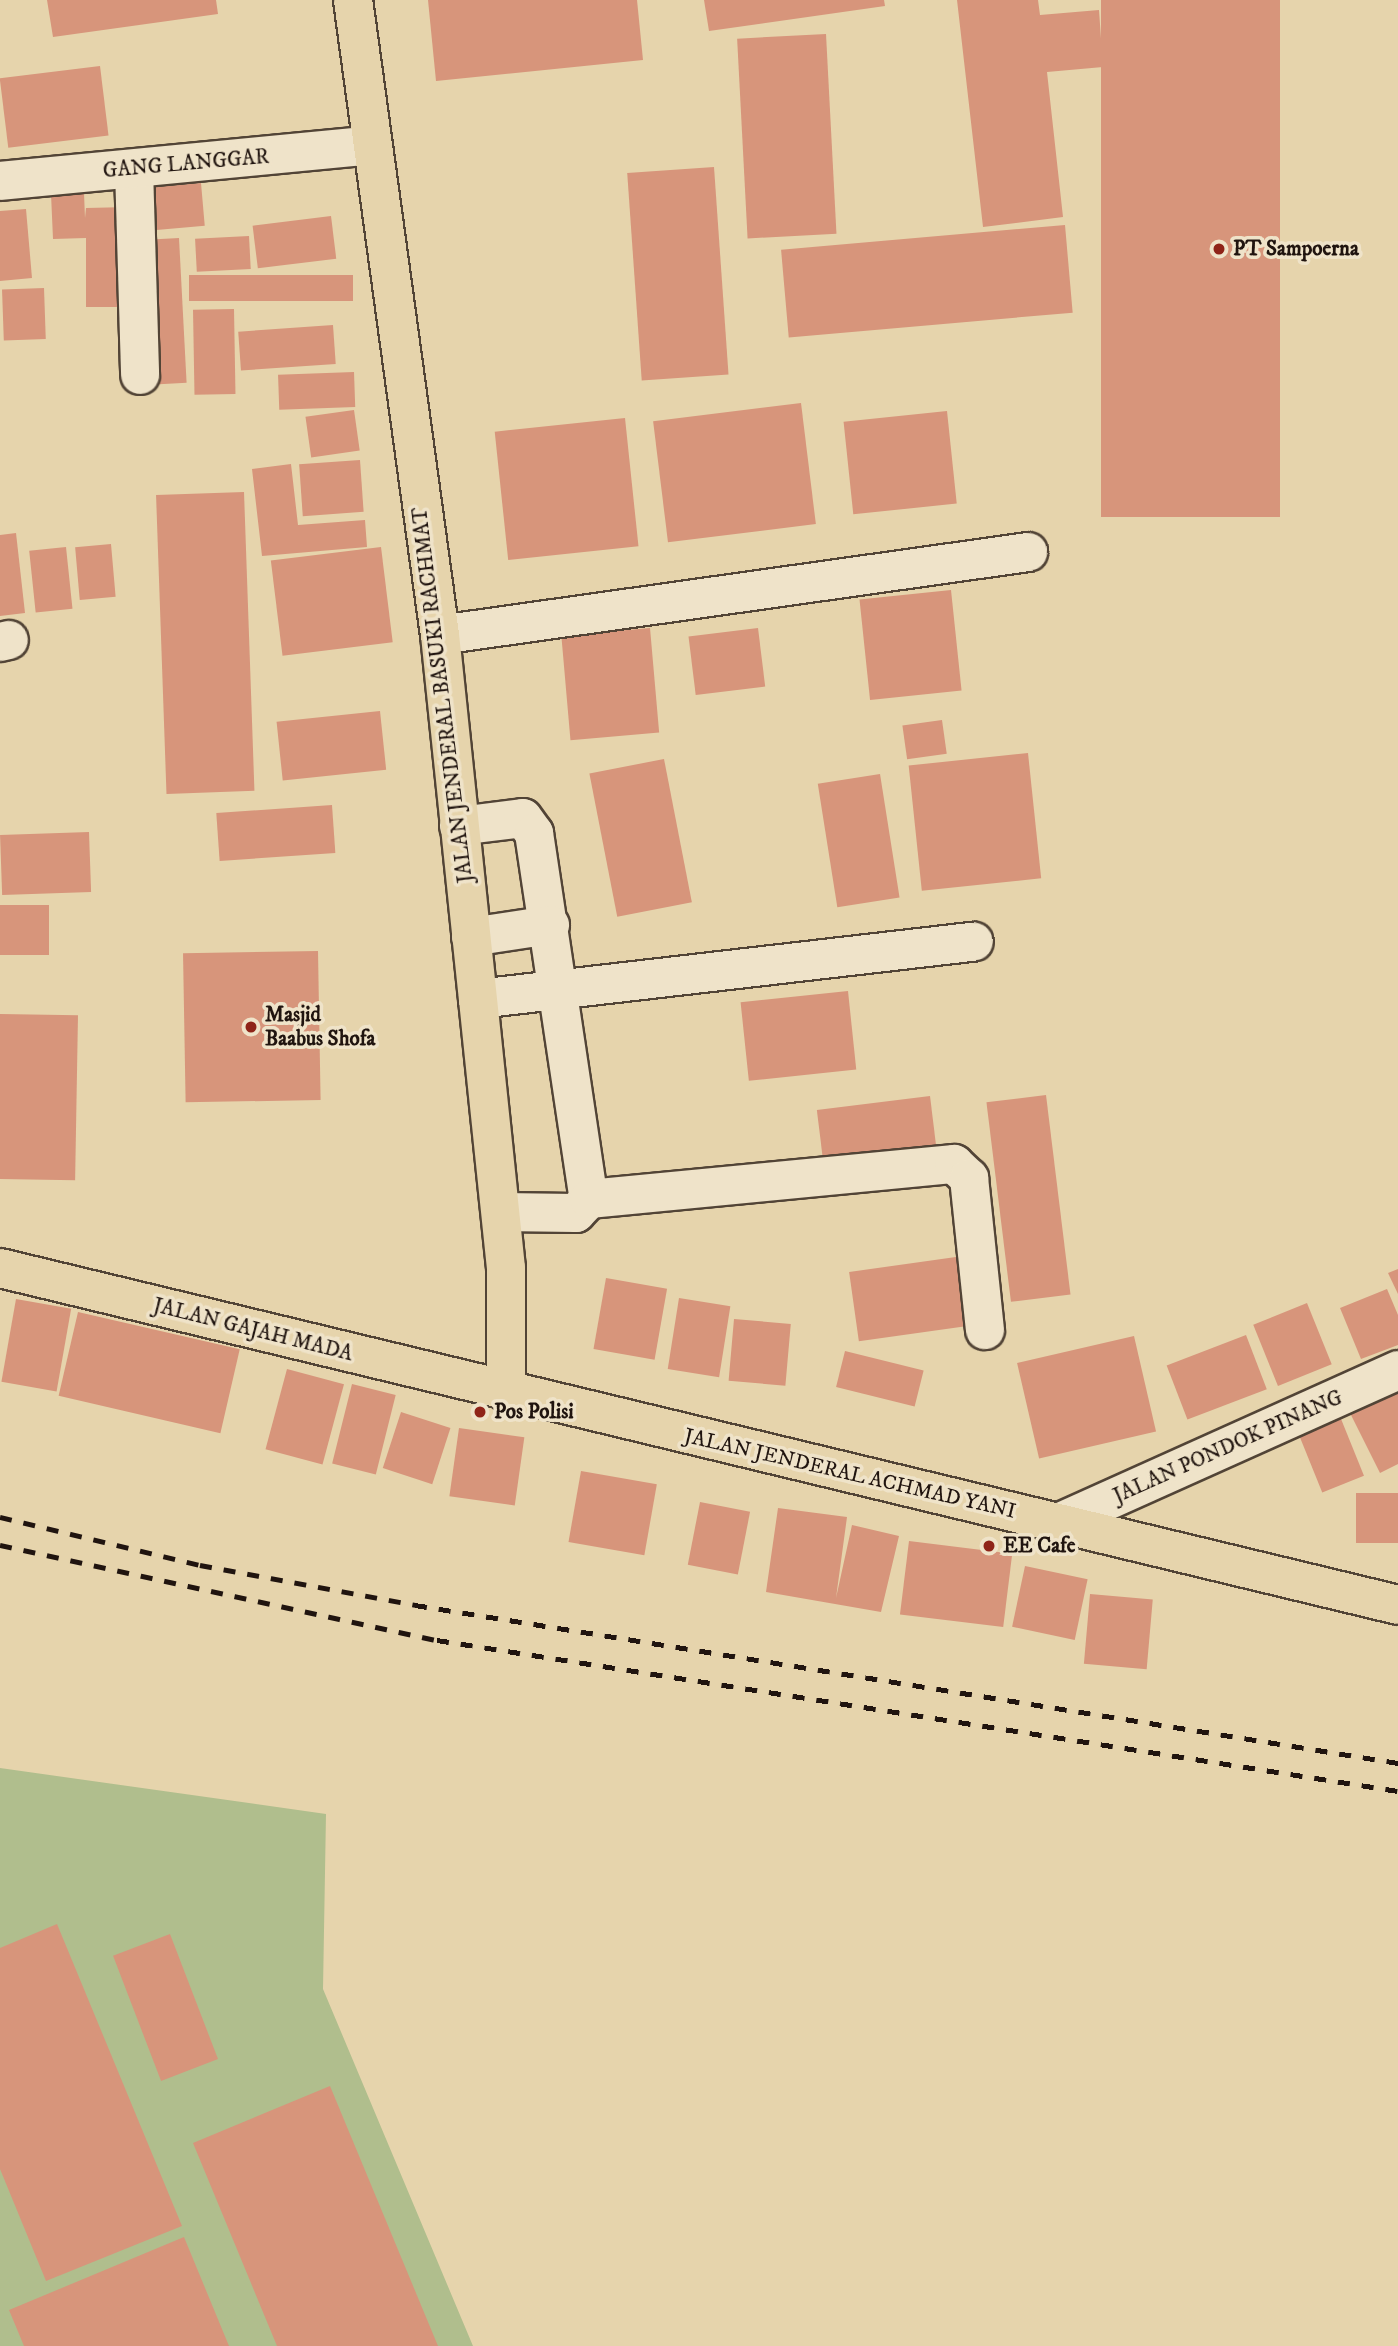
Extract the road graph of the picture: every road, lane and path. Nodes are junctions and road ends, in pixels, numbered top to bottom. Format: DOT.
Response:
graph roads {
  1 [pos="354,0"];
  2 [pos="372,145"];
  3 [pos="134,169"];
  4 [pos="0,181"];
  5 [pos="141,375"];
  6 [pos="1028,552"];
  7 [pos="440,635"];
  8 [pos="459,826"];
  9 [pos="551,925"];
  10 [pos="471,937"];
  11 [pos="974,942"];
  12 [pos="559,988"];
  13 [pos="478,999"];
  14 [pos="589,1199"];
  15 [pos="501,1212"];
  16 [pos="0,1268"];
  17 [pos="985,1330"];
  18 [pos="1398,1370"];
  19 [pos="506,1392"];
  20 [pos="1058,1523"];
  21 [pos="1398,1605"];
  1 -- 2 [label="main road, JALAN JENDERAL BASUKI RACHMAT"];
  2 -- 3 [label="street, GANG LANGGAR"];
  2 -- 7 [label="main road, JALAN JENDERAL BASUKI RACHMAT"];
  3 -- 4 [label="street, GANG LANGGAR"];
  3 -- 5 [label="street"];
  6 -- 7 [label="street"];
  7 -- 8 [label="main road, JALAN JENDERAL BASUKI RACHMAT"];
  8 -- 9 [label="street"];
  8 -- 10 [label="main road, JALAN JENDERAL BASUKI RACHMAT"];
  9 -- 10 [label="street"];
  9 -- 12 [label="street"];
  10 -- 13 [label="main road, JALAN JENDERAL BASUKI RACHMAT"];
  11 -- 12 [label="street"];
  12 -- 13 [label="street"];
  12 -- 14 [label="street"];
  13 -- 15 [label="main road, JALAN JENDERAL BASUKI RACHMAT"];
  14 -- 15 [label="street"];
  14 -- 17 [label="street"];
  15 -- 19 [label="main road, JALAN JENDERAL BASUKI RACHMAT"];
  16 -- 19 [label="main road, JALAN GAJAH MADA"];
  18 -- 20 [label="street, JALAN PONDOK PINANG"];
  19 -- 20 [label="main road, JALAN JENDERAL ACHMAD YANI"];
  20 -- 21 [label="main road, JALAN JENDERAL ACHMAD YANI"];
}
